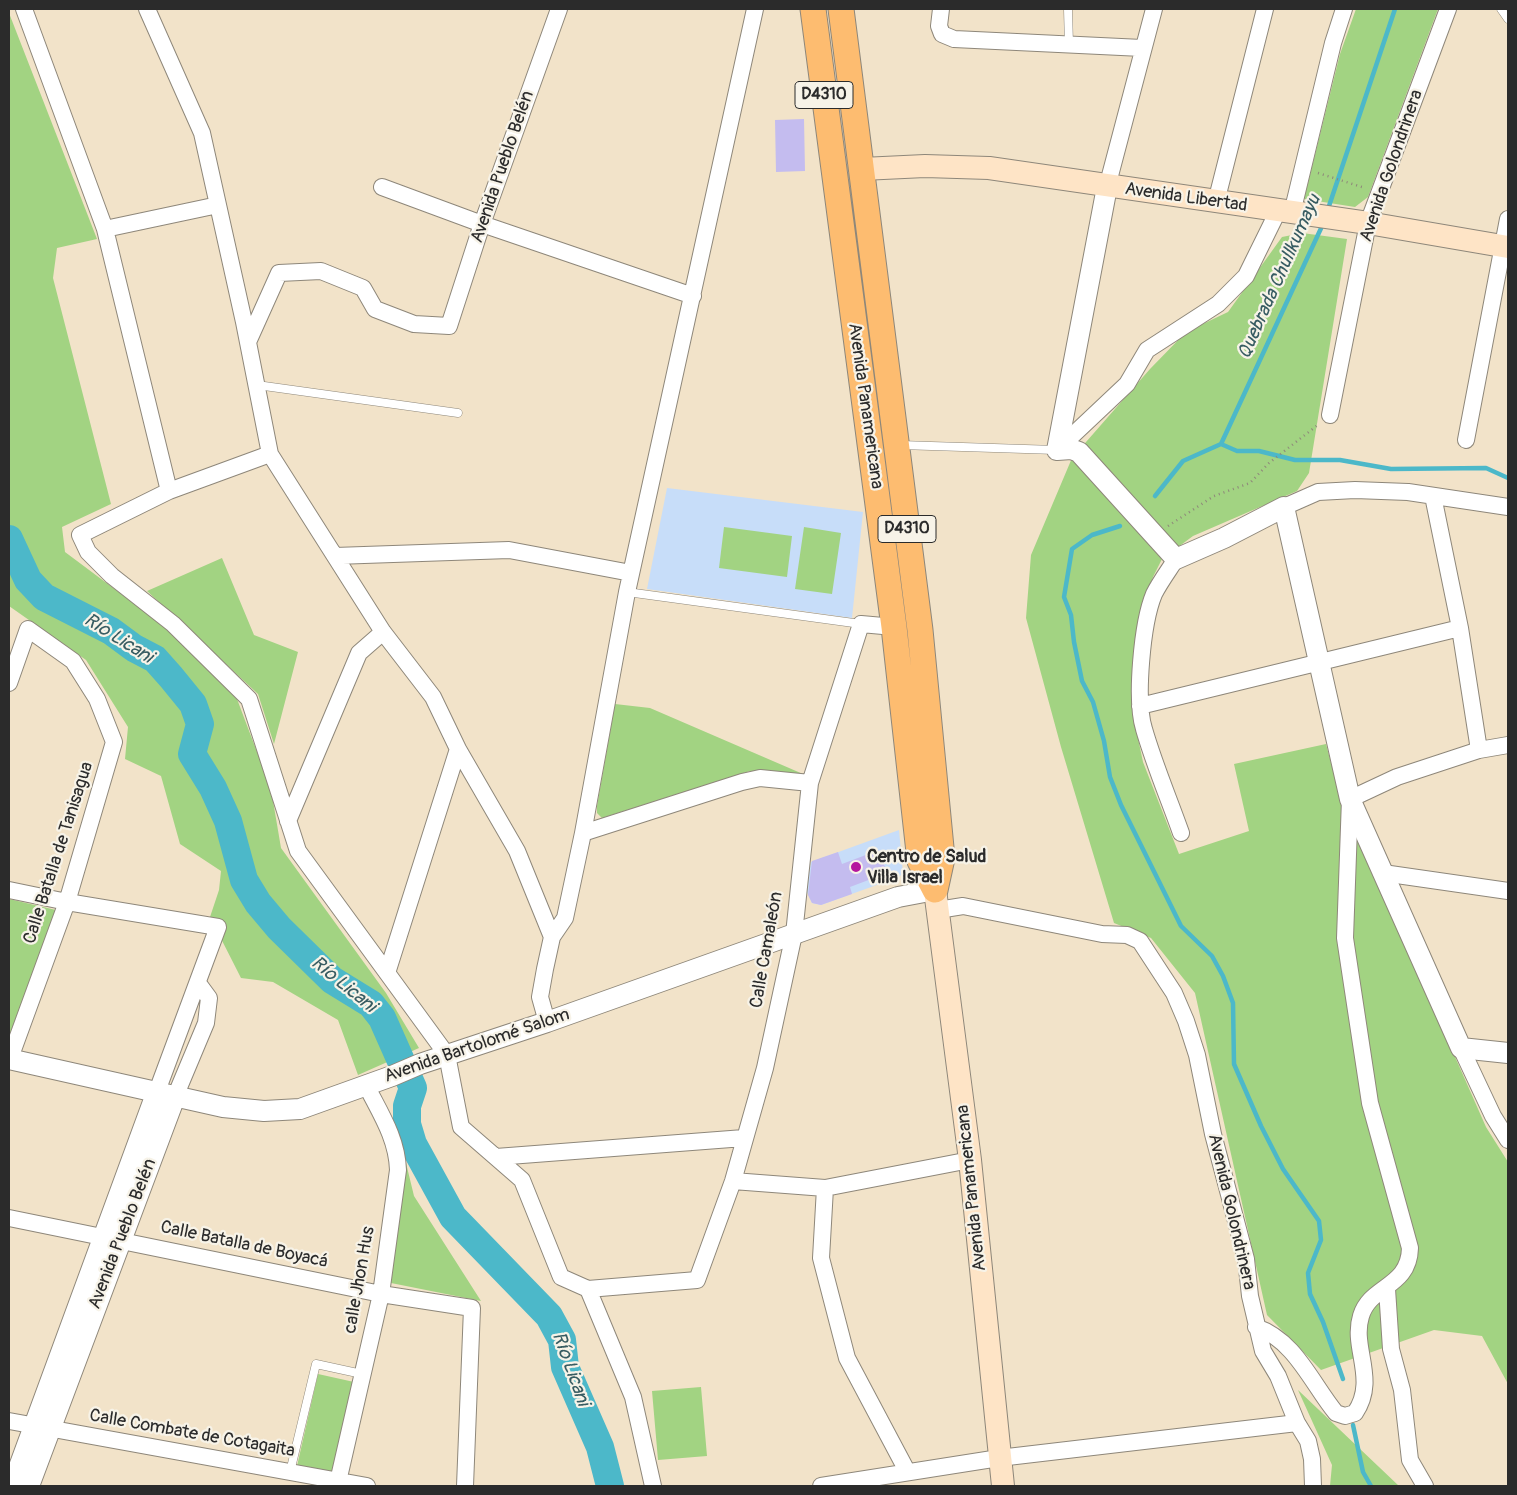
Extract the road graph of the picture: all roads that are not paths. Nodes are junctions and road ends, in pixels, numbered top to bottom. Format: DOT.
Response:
graph roads {
  1 [pos="24,9"];
  2 [pos="147,9"];
  3 [pos="559,9"];
  4 [pos="755,9"];
  5 [pos="813,9"];
  6 [pos="841,9"];
  7 [pos="941,9"];
  8 [pos="1068,9"];
  9 [pos="1154,9"];
  10 [pos="1265,9"];
  11 [pos="1344,9"];
  12 [pos="1448,9"];
  13 [pos="1501,9"];
  14 [pos="1508,18"];
  15 [pos="1068,45"];
  16 [pos="1142,48"];
  17 [pos="863,172"];
  18 [pos="835,180"];
  19 [pos="382,187"];
  20 [pos="1107,187"];
  21 [pos="1216,202"];
  22 [pos="218,205"];
  23 [pos="1294,213"];
  24 [pos="1508,219"];
  25 [pos="1359,222"];
  26 [pos="482,224"];
  27 [pos="105,229"];
  28 [pos="1506,247"];
  29 [pos="693,296"];
  30 [pos="248,342"];
  31 [pos="257,385"];
  32 [pos="458,413"];
  33 [pos="1330,415"];
  34 [pos="1466,440"];
  35 [pos="896,445"];
  36 [pos="1057,450"];
  37 [pos="270,454"];
  38 [pos="169,491"];
  39 [pos="1434,496"];
  40 [pos="1284,507"];
  41 [pos="1508,508"];
  42 [pos="335,556"];
  43 [pos="1176,558"];
  44 [pos="631,573"];
  45 [pos="627,592"];
  46 [pos="861,624"];
  47 [pos="894,626"];
  48 [pos="1460,628"];
  49 [pos="384,632"];
  50 [pos="1319,664"];
  51 [pos="9,683"];
  52 [pos="1140,706"];
  53 [pos="1508,746"];
  54 [pos="458,749"];
  55 [pos="1479,750"];
  56 [pos="810,783"];
  57 [pos="1350,799"];
  58 [pos="288,820"];
  59 [pos="583,833"];
  60 [pos="1181,833"];
  61 [pos="1383,873"];
  62 [pos="9,890"];
  63 [pos="1508,891"];
  64 [pos="937,900"];
  65 [pos="67,902"];
  66 [pos="794,934"];
  67 [pos="552,937"];
  68 [pos="387,973"];
  69 [pos="547,1022"];
  70 [pos="1461,1048"];
  71 [pos="1508,1053"];
  72 [pos="447,1055"];
  73 [pos="9,1060"];
  74 [pos="366,1085"];
  75 [pos="166,1095"];
  76 [pos="744,1138"];
  77 [pos="1508,1140"];
  78 [pos="496,1157"];
  79 [pos="970,1160"];
  80 [pos="733,1181"];
  81 [pos="825,1188"];
  82 [pos="9,1218"];
  83 [pos="112,1239"];
  84 [pos="588,1289"];
  85 [pos="1387,1289"];
  86 [pos="381,1294"];
  87 [pos="1256,1327"];
  88 [pos="362,1374"];
  89 [pos="9,1422"];
  90 [pos="1297,1423"];
  91 [pos="42,1427"];
  92 [pos="1000,1458"];
  93 [pos="908,1471"];
  94 [pos="290,1472"];
  95 [pos="337,1483"];
  96 [pos="12,1486"];
  97 [pos="29,1486"];
  98 [pos="367,1486"];
  99 [pos="465,1486"];
  100 [pos="653,1486"];
  101 [pos="821,1486"];
  102 [pos="1003,1486"];
  103 [pos="1313,1486"];
  104 [pos="1425,1486"];
  1 -- 27 [label="street"];
  2 -- 22 [label="street"];
  3 -- 26 [label="street, Avenida Pueblo Belén"];
  4 -- 29 [label="street"];
  5 -- 18 [label="main road, Avenida Panamericana / D4310"];
  6 -- 17 [label="main road, Avenida Panamericana / D4310"];
  7 -- 15 [label="street"];
  8 -- 15 [label="lane"];
  9 -- 16 [label="street"];
  10 -- 21 [label="street"];
  11 -- 23 [label="street"];
  12 -- 25 [label="street, Avenida Golondrinera"];
  13 -- 14 [label="lane"];
  15 -- 16 [label="street"];
  16 -- 20 [label="street"];
  17 -- 18 [label="main road, Avenida Libertad"];
  17 -- 20 [label="main road, Avenida Libertad"];
  17 -- 35 [label="main road, Avenida Panamericana / D4310"];
  18 -- 47 [label="main road, Avenida Panamericana / D4310"];
  19 -- 26 [label="street"];
  20 -- 21 [label="main road, Avenida Libertad"];
  20 -- 36 [label="street"];
  21 -- 23 [label="main road, Avenida Libertad"];
  22 -- 27 [label="street"];
  22 -- 30 [label="street"];
  23 -- 25 [label="main road, Avenida Libertad"];
  23 -- 36 [label="street"];
  24 -- 28 [label="street"];
  25 -- 28 [label="main road, Avenida Libertad"];
  25 -- 33 [label="street, Avenida Golondrinera"];
  26 -- 29 [label="street"];
  26 -- 30 [label="street, Avenida Pueblo Belén"];
  27 -- 38 [label="street"];
  28 -- 34 [label="street"];
  29 -- 44 [label="street"];
  30 -- 31 [label="street"];
  31 -- 32 [label="lane"];
  31 -- 37 [label="street"];
  35 -- 36 [label="lane"];
  35 -- 64 [label="main road, Avenida Panamericana / D4310"];
  36 -- 43 [label="street"];
  37 -- 38 [label="street"];
  37 -- 42 [label="street"];
  38 -- 58 [label="street"];
  39 -- 40 [label="street"];
  39 -- 41 [label="street"];
  39 -- 48 [label="street"];
  40 -- 43 [label="street"];
  40 -- 50 [label="street"];
  42 -- 44 [label="street"];
  42 -- 49 [label="street"];
  43 -- 52 [label="street"];
  44 -- 45 [label="street"];
  45 -- 46 [label="lane"];
  45 -- 59 [label="street"];
  46 -- 47 [label="street"];
  46 -- 56 [label="street, Calle Camaleón"];
  47 -- 64 [label="main road, Avenida Panamericana / D4310"];
  48 -- 50 [label="street"];
  48 -- 55 [label="street"];
  49 -- 54 [label="street"];
  49 -- 58 [label="street"];
  50 -- 52 [label="street"];
  50 -- 57 [label="street"];
  51 -- 65 [label="street, Calle Batalla de Tanisagua"];
  52 -- 60 [label="street"];
  53 -- 55 [label="street"];
  54 -- 67 [label="street"];
  54 -- 68 [label="street"];
  55 -- 57 [label="street"];
  56 -- 59 [label="street"];
  56 -- 66 [label="street, Calle Camaleón"];
  57 -- 61 [label="street"];
  57 -- 85 [label="street"];
  58 -- 68 [label="street"];
  59 -- 67 [label="street"];
  61 -- 63 [label="street"];
  61 -- 70 [label="street"];
  62 -- 65 [label="street"];
  64 -- 66 [label="street, Avenida Bartolomé Salom"];
  64 -- 79 [label="main road, Avenida Panamericana / D4310"];
  64 -- 87 [label="street, Avenida Golondrinera"];
  65 -- 73 [label="street, Calle Batalla de Tanisagua"];
  65 -- 75 [label="street, Avenida Pueblo Belén"];
  66 -- 69 [label="street, Avenida Bartolomé Salom"];
  66 -- 76 [label="street, Calle Camaleón"];
  67 -- 69 [label="street"];
  68 -- 72 [label="street"];
  69 -- 72 [label="street, Avenida Bartolomé Salom"];
  70 -- 71 [label="street"];
  70 -- 77 [label="street"];
  72 -- 74 [label="street, Avenida Bartolomé Salom"];
  72 -- 78 [label="street"];
  73 -- 75 [label="street, Avenida Bartolomé Salom"];
  74 -- 75 [label="street, Avenida Bartolomé Salom"];
  74 -- 86 [label="street, calle Jhon Hus"];
  75 -- 83 [label="street, Avenida Pueblo Belén"];
  76 -- 78 [label="street"];
  76 -- 80 [label="street, Calle Camaleón"];
  78 -- 84 [label="street"];
  79 -- 81 [label="street"];
  79 -- 92 [label="main road, Avenida Panamericana / D4310"];
  80 -- 81 [label="street"];
  80 -- 84 [label="street, Calle Camaleón"];
  81 -- 93 [label="street"];
  82 -- 83 [label="street, Calle Batalla de Boyacá"];
  83 -- 86 [label="street, Calle Batalla de Boyacá"];
  83 -- 91 [label="street, Avenida Pueblo Belén"];
  84 -- 100 [label="street"];
  85 -- 87 [label="street"];
  85 -- 104 [label="street"];
  86 -- 88 [label="street, calle Jhon Hus"];
  86 -- 99 [label="street, Calle Batalla de Boyacá"];
  87 -- 90 [label="street, Avenida Golondrinera"];
  88 -- 94 [label="lane"];
  88 -- 95 [label="street, calle Jhon Hus"];
  89 -- 91 [label="street, Calle Combate de Cotagaita"];
  90 -- 92 [label="street"];
  90 -- 103 [label="street, Avenida Golondrinera"];
  91 -- 94 [label="street, Calle Combate de Cotagaita"];
  91 -- 96 [label="street, Avenida Pueblo Belén"];
  91 -- 97 [label="street, Avenida Pueblo Belén"];
  92 -- 93 [label="street"];
  92 -- 102 [label="main road, Avenida Panamericana / D4310"];
  93 -- 101 [label="street"];
  94 -- 95 [label="street, Calle Combate de Cotagaita"];
  95 -- 98 [label="street, Calle Combate de Cotagaita"];
}
